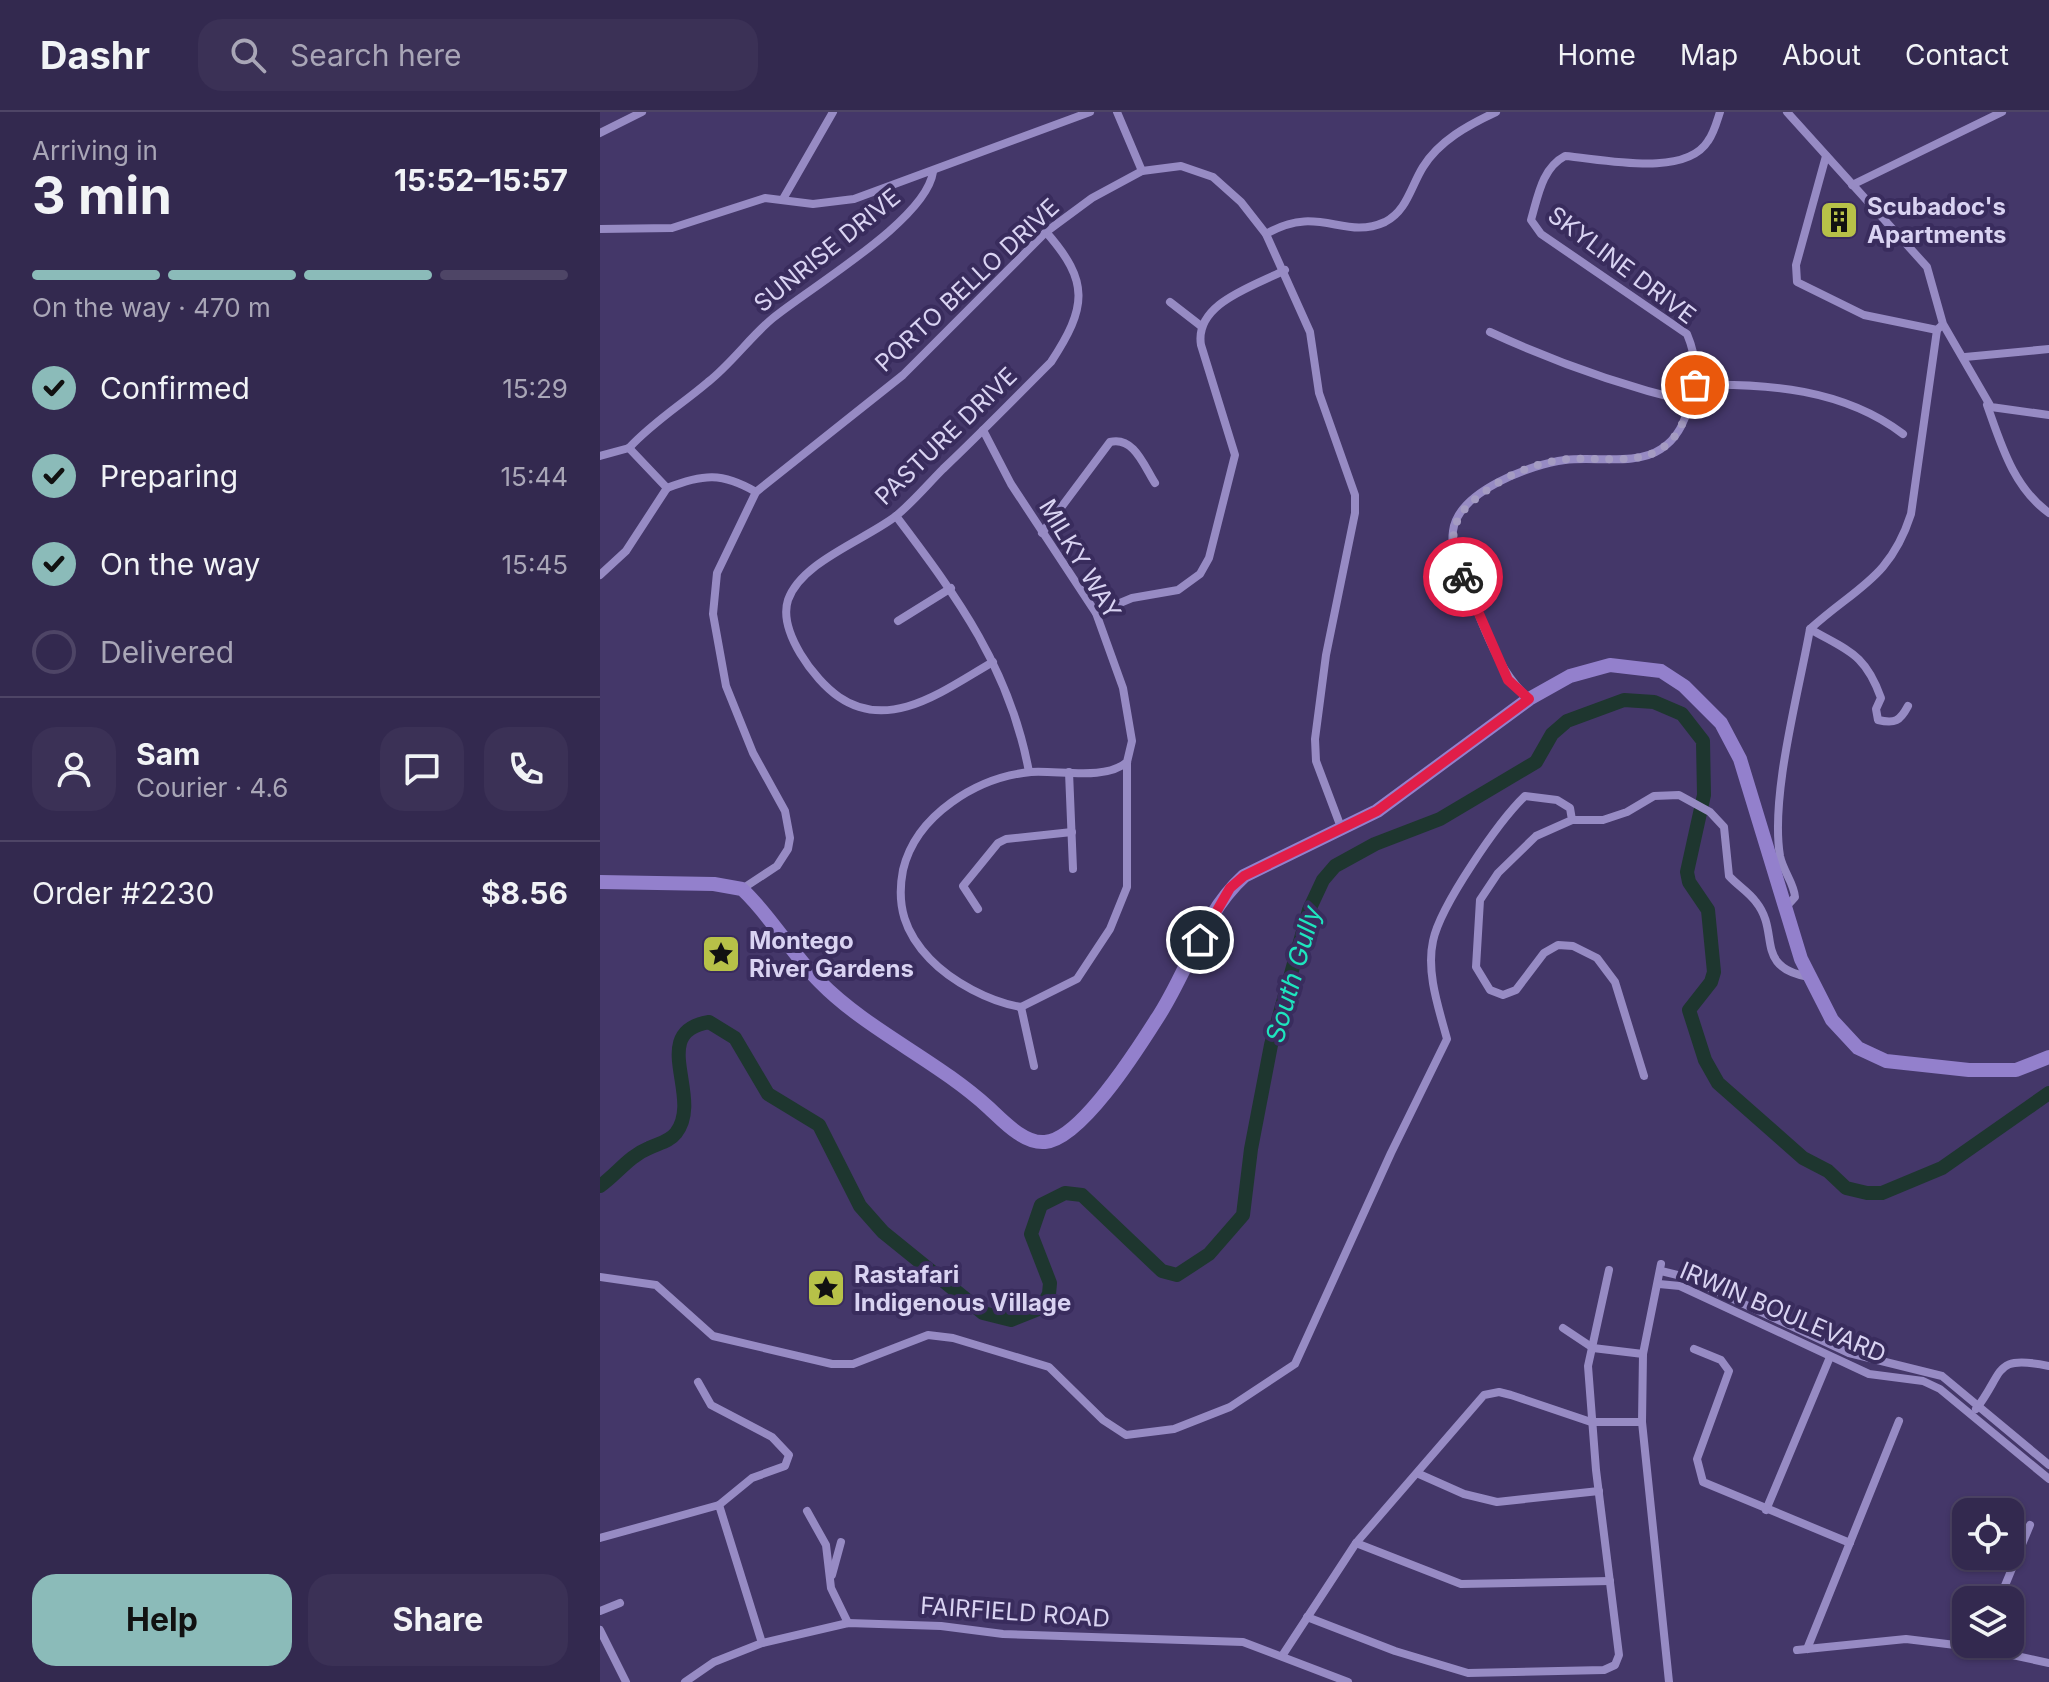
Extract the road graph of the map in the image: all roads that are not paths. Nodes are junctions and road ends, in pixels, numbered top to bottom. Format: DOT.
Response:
graph roads {
  1 [pos="642,112"];
  2 [pos="833,112"];
  3 [pos="1090,112"];
  4 [pos="1117,112"];
  5 [pos="1496,112"];
  6 [pos="1720,112"];
  7 [pos="1787,112"];
  8 [pos="2002,112"];
  9 [pos="600,133"];
  10 [pos="1826,156"];
  11 [pos="1142,171"];
  12 [pos="933,172"];
  13 [pos="1852,185"];
  14 [pos="783,199"];
  15 [pos="600,229"];
  16 [pos="1046,232"];
  17 [pos="1266,234"];
  18 [pos="1285,270"];
  19 [pos="1170,302"];
  20 [pos="1201,326"];
  21 [pos="1940,327"];
  22 [pos="1490,332"];
  23 [pos="2049,349"];
  24 [pos="1965,357"];
  25 [pos="1695,385"];
  26 [pos="1985,400"];
  27 [pos="1690,402"];
  28 [pos="2049,415"];
  29 [pos="983,430"];
  30 [pos="1903,434"];
  31 [pos="629,448"];
  32 [pos="600,456"];
  33 [pos="1155,483"];
  34 [pos="667,488"];
  35 [pos="756,492"];
  36 [pos="2049,513"];
  37 [pos="896,516"];
  38 [pos="1042,533"];
  39 [pos="600,575"];
  40 [pos="951,588"];
  41 [pos="1096,613"];
  42 [pos="898,621"];
  43 [pos="1810,629"];
  44 [pos="993,662"];
  45 [pos="1529,699"];
  46 [pos="1908,706"];
  47 [pos="1127,762"];
  48 [pos="1029,772"];
  49 [pos="1069,772"];
  50 [pos="1572,820"];
  51 [pos="1342,831"];
  52 [pos="1072,832"];
  53 [pos="1073,869"];
  54 [pos="600,882"];
  55 [pos="742,889"];
  56 [pos="978,909"];
  57 [pos="1784,909"];
  58 [pos="1810,977"];
  59 [pos="1021,1007"];
  60 [pos="2049,1057"];
  61 [pos="1034,1066"];
  62 [pos="1644,1076"];
  63 [pos="1609,1270"];
  64 [pos="600,1277"];
  65 [pos="1659,1284"];
  66 [pos="1753,1309"];
  67 [pos="1749,1320"];
  68 [pos="1563,1328"];
  69 [pos="1593,1348"];
  70 [pos="1694,1349"];
  71 [pos="1849,1353"];
  72 [pos="1643,1354"];
  73 [pos="1830,1357"];
  74 [pos="1845,1364"];
  75 [pos="2049,1366"];
  76 [pos="1902,1367"];
  77 [pos="1900,1378"];
  78 [pos="698,1382"];
  79 [pos="1979,1405"];
  80 [pos="1973,1413"];
  81 [pos="1899,1421"];
  82 [pos="1591,1422"];
  83 [pos="1642,1422"];
  84 [pos="2047,1460"];
  85 [pos="2036,1468"];
  86 [pos="1419,1474"];
  87 [pos="2049,1479"];
  88 [pos="1599,1491"];
  89 [pos="719,1505"];
  90 [pos="1766,1510"];
  91 [pos="807,1511"];
  92 [pos="2030,1525"];
  93 [pos="600,1538"];
  94 [pos="841,1542"];
  95 [pos="1356,1543"];
  96 [pos="1850,1543"];
  97 [pos="831,1576"];
  98 [pos="1610,1581"];
  99 [pos="2005,1586"];
  100 [pos="620,1603"];
  101 [pos="600,1611"];
  102 [pos="1307,1617"];
  103 [pos="848,1623"];
  104 [pos="600,1630"];
  105 [pos="762,1643"];
  106 [pos="1952,1643"];
  107 [pos="1282,1656"];
  108 [pos="2024,1657"];
  109 [pos="2049,1663"];
  110 [pos="626,1682"];
  111 [pos="685,1682"];
  112 [pos="1348,1682"];
  113 [pos="1669,1682"];
  1 -- 9 [label="street"];
  2 -- 14 [label="street"];
  3 -- 12 [label="street"];
  4 -- 11 [label="street"];
  5 -- 17 [label="street"];
  6 -- 25 [label="street, SKYLINE DRIVE"];
  7 -- 10 [label="street"];
  8 -- 13 [label="street"];
  10 -- 13 [label="street"];
  10 -- 21 [label="street"];
  11 -- 16 [label="street, PORTO BELLO DRIVE"];
  11 -- 17 [label="street, PORTO BELLO DRIVE"];
  12 -- 14 [label="street, SUNRISE DRIVE"];
  12 -- 31 [label="street, SUNRISE DRIVE"];
  13 -- 21 [label="street"];
  14 -- 15 [label="street, SUNRISE DRIVE"];
  16 -- 29 [label="street, PASTURE DRIVE"];
  16 -- 35 [label="street, PORTO BELLO DRIVE"];
  17 -- 18 [label="street, PORTO BELLO DRIVE"];
  18 -- 20 [label="street"];
  18 -- 51 [label="street, PORTO BELLO DRIVE"];
  19 -- 20 [label="street"];
  20 -- 41 [label="street"];
  21 -- 24 [label="street"];
  21 -- 43 [label="street"];
  22 -- 27 [label="street"];
  23 -- 24 [label="street"];
  24 -- 26 [label="street"];
  25 -- 27 [label="street, SKYLINE DRIVE"];
  25 -- 30 [label="street"];
  26 -- 28 [label="street"];
  26 -- 36 [label="street"];
  27 -- 45 [label="street, SKYLINE DRIVE"];
  29 -- 37 [label="street, PASTURE DRIVE"];
  29 -- 38 [label="street, MILKY WAY"];
  31 -- 32 [label="street"];
  31 -- 34 [label="street"];
  33 -- 38 [label="street"];
  34 -- 35 [label="street"];
  34 -- 39 [label="street"];
  35 -- 55 [label="street, PORTO BELLO DRIVE"];
  37 -- 40 [label="street"];
  37 -- 44 [label="street, PASTURE DRIVE"];
  38 -- 41 [label="street, MILKY WAY"];
  40 -- 42 [label="street"];
  40 -- 44 [label="street"];
  41 -- 47 [label="street, MILKY WAY"];
  43 -- 46 [label="street"];
  43 -- 57 [label="street"];
  44 -- 48 [label="street"];
  45 -- 51 [label="main road"];
  45 -- 57 [label="main road"];
  47 -- 49 [label="street"];
  47 -- 59 [label="street, MILKY WAY"];
  48 -- 49 [label="street"];
  48 -- 59 [label="street"];
  49 -- 52 [label="street"];
  50 -- 58 [label="street"];
  50 -- 62 [label="street"];
  50 -- 64 [label="street"];
  51 -- 55 [label="main road"];
  52 -- 53 [label="street"];
  52 -- 56 [label="street"];
  54 -- 55 [label="main road"];
  57 -- 58 [label="main road"];
  58 -- 60 [label="main road"];
  59 -- 61 [label="street"];
  63 -- 69 [label="street"];
  65 -- 66 [label="street, IRWIN BOULEVARD"];
  65 -- 67 [label="street, IRWIN BOULEVARD"];
  65 -- 72 [label="street"];
  66 -- 67 [label="street"];
  66 -- 71 [label="street, IRWIN BOULEVARD"];
  67 -- 73 [label="street, IRWIN BOULEVARD"];
  68 -- 69 [label="street"];
  69 -- 72 [label="street"];
  69 -- 82 [label="street"];
  70 -- 90 [label="street"];
  71 -- 74 [label="street"];
  71 -- 76 [label="street, IRWIN BOULEVARD"];
  72 -- 83 [label="street"];
  73 -- 74 [label="street, IRWIN BOULEVARD"];
  73 -- 90 [label="street"];
  74 -- 77 [label="street, IRWIN BOULEVARD"];
  75 -- 79 [label="street"];
  76 -- 77 [label="street"];
  76 -- 79 [label="street, IRWIN BOULEVARD"];
  77 -- 80 [label="street, IRWIN BOULEVARD"];
  78 -- 89 [label="street"];
  79 -- 80 [label="street"];
  79 -- 84 [label="street, IRWIN BOULEVARD"];
  80 -- 85 [label="street, IRWIN BOULEVARD"];
  81 -- 96 [label="street"];
  82 -- 83 [label="street"];
  82 -- 86 [label="street"];
  82 -- 88 [label="street"];
  83 -- 113 [label="street"];
  84 -- 85 [label="street"];
  85 -- 87 [label="street, IRWIN BOULEVARD"];
  86 -- 88 [label="street"];
  86 -- 95 [label="street"];
  88 -- 98 [label="street"];
  89 -- 93 [label="street"];
  89 -- 105 [label="street"];
  90 -- 96 [label="street"];
  91 -- 97 [label="street"];
  92 -- 99 [label="street"];
  94 -- 97 [label="street"];
  95 -- 98 [label="street"];
  95 -- 102 [label="street"];
  96 -- 106 [label="street"];
  97 -- 103 [label="street"];
  98 -- 102 [label="street"];
  100 -- 101 [label="street"];
  102 -- 107 [label="street"];
  103 -- 105 [label="street, FAIRFIELD ROAD"];
  103 -- 107 [label="street, FAIRFIELD ROAD"];
  104 -- 110 [label="street"];
  105 -- 111 [label="street, FAIRFIELD ROAD"];
  107 -- 112 [label="street, FAIRFIELD ROAD"];
  108 -- 109 [label="street"];
}
